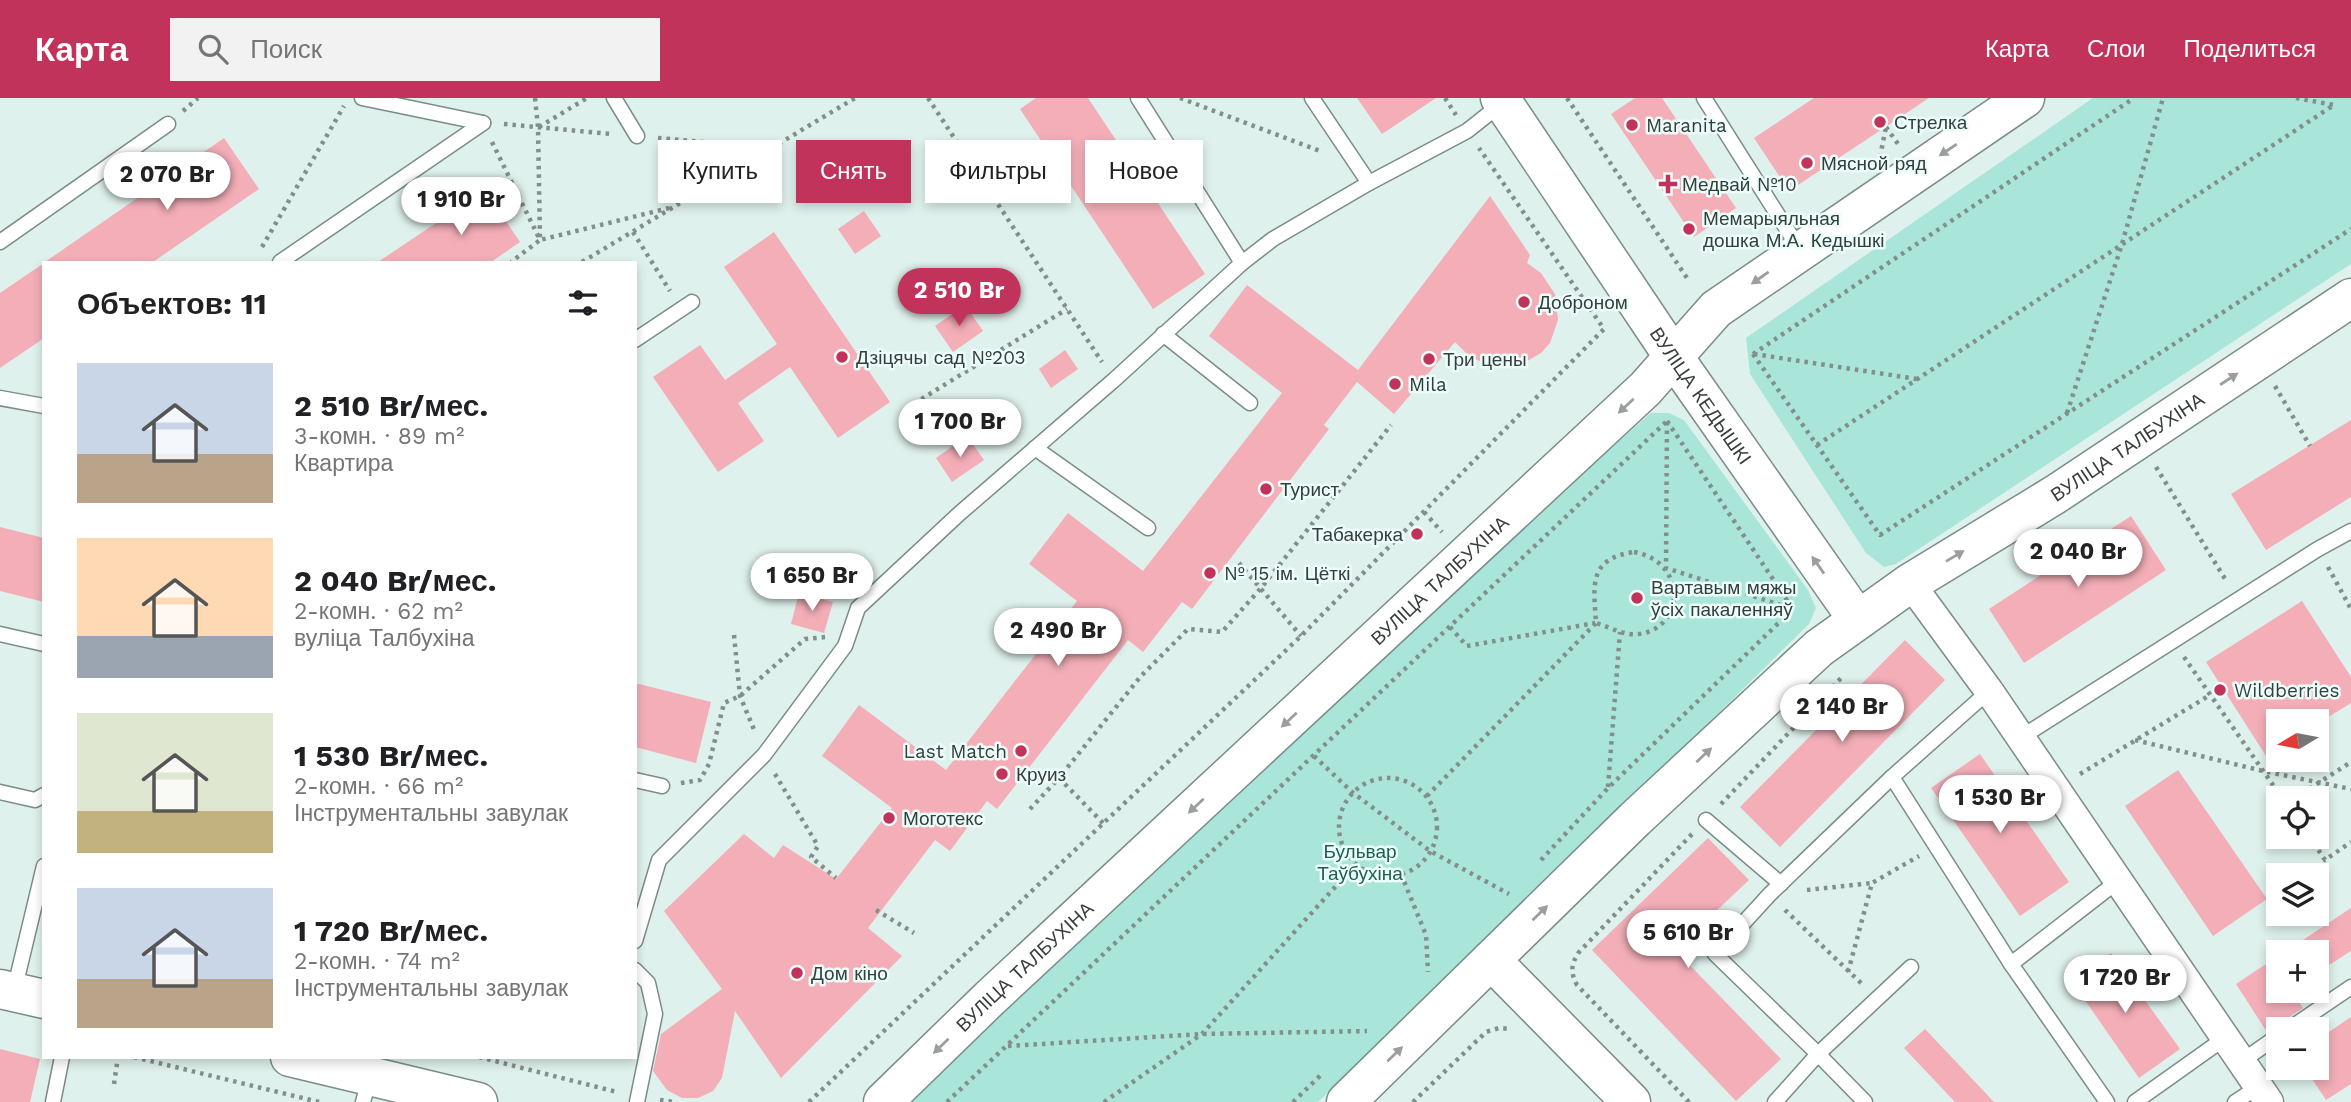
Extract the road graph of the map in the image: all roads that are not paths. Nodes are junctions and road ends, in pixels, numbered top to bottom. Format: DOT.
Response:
graph roads {
  1 [pos="362,98"];
  2 [pos="614,98"];
  3 [pos="1139,98"];
  4 [pos="1312,98"];
  5 [pos="1704,98"];
  6 [pos="2025,98"];
  7 [pos="1504,99"];
  8 [pos="168,124"];
  9 [pos="637,136"];
  10 [pos="1369,183"];
  11 [pos="0,242"];
  12 [pos="1800,250"];
  13 [pos="281,261"];
  14 [pos="1242,263"];
  15 [pos="2351,298"];
  16 [pos="686,306"];
  17 [pos="1163,334"];
  18 [pos="637,339"];
  19 [pos="1673,356"];
  20 [pos="0,398"];
  21 [pos="1250,403"];
  22 [pos="42,406"];
  23 [pos="1035,448"];
  24 [pos="1148,527"];
  25 [pos="2351,531"];
  26 [pos="1910,583"];
  27 [pos="1858,620"];
  28 [pos="0,634"];
  29 [pos="42,644"];
  30 [pos="1989,691"];
  31 [pos="2020,738"];
  32 [pos="1892,777"];
  33 [pos="637,780"];
  34 [pos="663,786"];
  35 [pos="0,792"];
  36 [pos="42,796"];
  37 [pos="1706,820"];
  38 [pos="42,876"];
  39 [pos="2118,881"];
  40 [pos="1781,884"];
  41 [pos="637,934"];
  42 [pos="1491,960"];
  43 [pos="2011,964"];
  44 [pos="1911,967"];
  45 [pos="637,972"];
  46 [pos="2351,987"];
  47 [pos="19,993"];
  48 [pos="2307,1017"];
  49 [pos="2266,1040"];
  50 [pos="2234,1049"];
  51 [pos="1818,1054"];
  52 [pos="62,1059"];
  53 [pos="295,1059"];
  54 [pos="367,1089"];
  55 [pos="2254,1097"];
  56 [pos="638,1100"];
  57 [pos="52,1102"];
  58 [pos="478,1102"];
  59 [pos="883,1102"];
  60 [pos="1346,1102"];
  61 [pos="1631,1102"];
  62 [pos="1775,1102"];
  63 [pos="1865,1102"];
  64 [pos="2107,1102"];
  65 [pos="2135,1102"];
  1 -- 13 [label="lane"];
  2 -- 9 [label="lane"];
  3 -- 14 [label="lane"];
  4 -- 10 [label="lane"];
  5 -- 12 [label="lane"];
  6 -- 12 [label="main road, ВУЛІЦА ТАЛБУХІНА, one-way"];
  7 -- 10 [label="lane"];
  7 -- 19 [label="main road, ВУЛІЦА КЕДЫШКІ"];
  8 -- 11 [label="lane"];
  10 -- 14 [label="lane"];
  12 -- 19 [label="main road, ВУЛІЦА ТАЛБУХІНА, one-way"];
  14 -- 17 [label="lane"];
  26 -- 15 [label="main road, ВУЛІЦА ТАЛБУХІНА, one-way"];
  16 -- 18 [label="lane"];
  17 -- 21 [label="lane"];
  17 -- 23 [label="lane"];
  27 -- 19 [label="main road, ВУЛІЦА КЕДЫШКІ, one-way"];
  19 -- 59 [label="main road, ВУЛІЦА ТАЛБУХІНА, one-way"];
  20 -- 22 [label="lane"];
  23 -- 24 [label="lane"];
  23 -- 41 [label="lane"];
  25 -- 31 [label="lane"];
  26 -- 27 [label="main road, ВУЛІЦА ТАЛБУХІНА"];
  26 -- 30 [label="street"];
  42 -- 27 [label="main road, ВУЛІЦА ТАЛБУХІНА, one-way"];
  28 -- 29 [label="lane"];
  30 -- 31 [label="street"];
  30 -- 32 [label="lane"];
  31 -- 39 [label="street"];
  32 -- 40 [label="lane"];
  32 -- 43 [label="lane"];
  33 -- 34 [label="lane"];
  35 -- 36 [label="lane"];
  37 -- 40 [label="lane"];
  38 -- 47 [label="lane"];
  39 -- 43 [label="lane"];
  39 -- 50 [label="street"];
  40 -- 51 [label="lane"];
  60 -- 42 [label="main road, ВУЛІЦА ТАЛБУХІНА, one-way"];
  42 -- 61 [label="main road"];
  43 -- 64 [label="lane"];
  44 -- 51 [label="lane"];
  45 -- 56 [label="lane"];
  46 -- 48 [label="lane"];
  49 -- 50 [label="lane"];
  50 -- 55 [label="street"];
  50 -- 65 [label="lane"];
  51 -- 62 [label="lane"];
  51 -- 63 [label="lane"];
  52 -- 57 [label="lane"];
  53 -- 54 [label="main road"];
  54 -- 58 [label="main road"];
}
